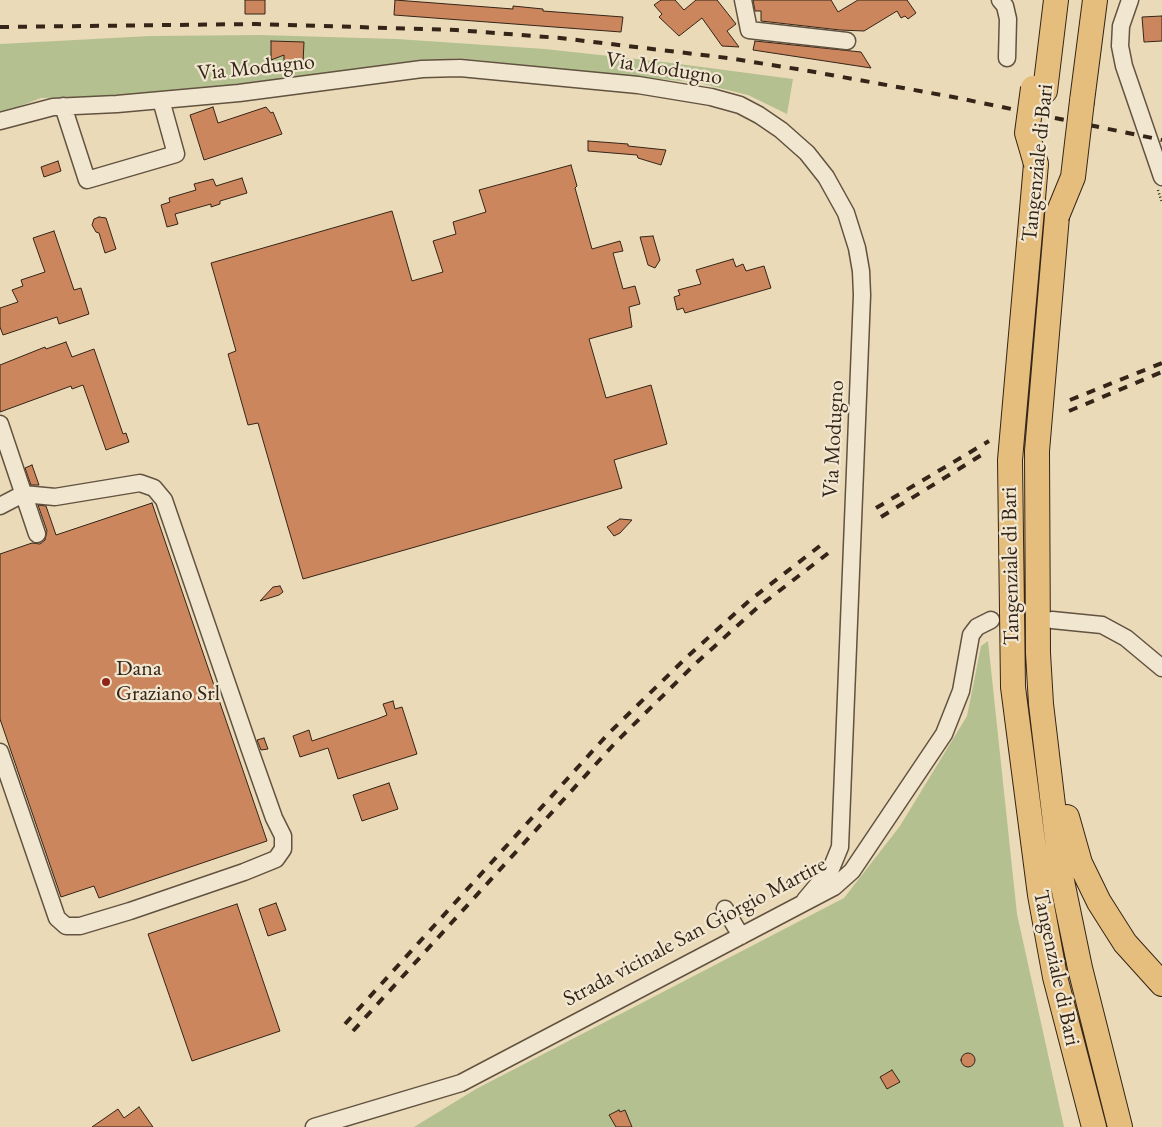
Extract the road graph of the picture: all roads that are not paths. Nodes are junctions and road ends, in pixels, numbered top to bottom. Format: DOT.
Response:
graph roads {
  1 [pos="743,0"];
  2 [pos="1000,0"];
  3 [pos="1039,0"];
  4 [pos="1056,0"];
  5 [pos="1082,0"];
  6 [pos="1095,0"];
  7 [pos="1130,0"];
  8 [pos="847,41"];
  9 [pos="1007,58"];
  10 [pos="1039,90"];
  11 [pos="1076,99"];
  12 [pos="161,100"];
  13 [pos="63,106"];
  14 [pos="0,122"];
  15 [pos="1162,177"];
  16 [pos="0,424"];
  17 [pos="23,494"];
  18 [pos="0,506"];
  19 [pos="37,534"];
  20 [pos="991,620"];
  21 [pos="1052,620"];
  22 [pos="1038,653"];
  23 [pos="1162,668"];
  24 [pos="0,752"];
  25 [pos="805,900"];
  26 [pos="725,909"];
  27 [pos="741,936"];
  28 [pos="1162,984"];
  29 [pos="1090,1121"];
  30 [pos="314,1127"];
  31 [pos="1120,1127"];
  1 -- 8 [label="street"];
  2 -- 9 [label="street"];
  3 -- 10 [label="highway"];
  4 -- 10 [label="highway, Tangenziale di Bari"];
  5 -- 11 [label="highway, Tangenziale di Bari"];
  6 -- 11 [label="highway"];
  7 -- 15 [label="street"];
  10 -- 29 [label="highway, Tangenziale di Bari"];
  11 -- 22 [label="highway, Tangenziale di Bari"];
  12 -- 13 [label="street, Via Modugno"];
  12 -- 13 [label="street"];
  12 -- 25 [label="street, Via Modugno"];
  13 -- 14 [label="street, Via Modugno"];
  16 -- 17 [label="street"];
  17 -- 18 [label="street"];
  17 -- 19 [label="street"];
  17 -- 24 [label="street"];
  20 -- 25 [label="street, Strada vicinale San Giorgio Martire"];
  21 -- 23 [label="street"];
  22 -- 28 [label="highway"];
  22 -- 31 [label="highway, Tangenziale di Bari"];
  25 -- 27 [label="street, Strada vicinale San Giorgio Martire"];
  26 -- 27 [label="street"];
  27 -- 30 [label="street, Strada vicinale San Giorgio Martire"];
}
